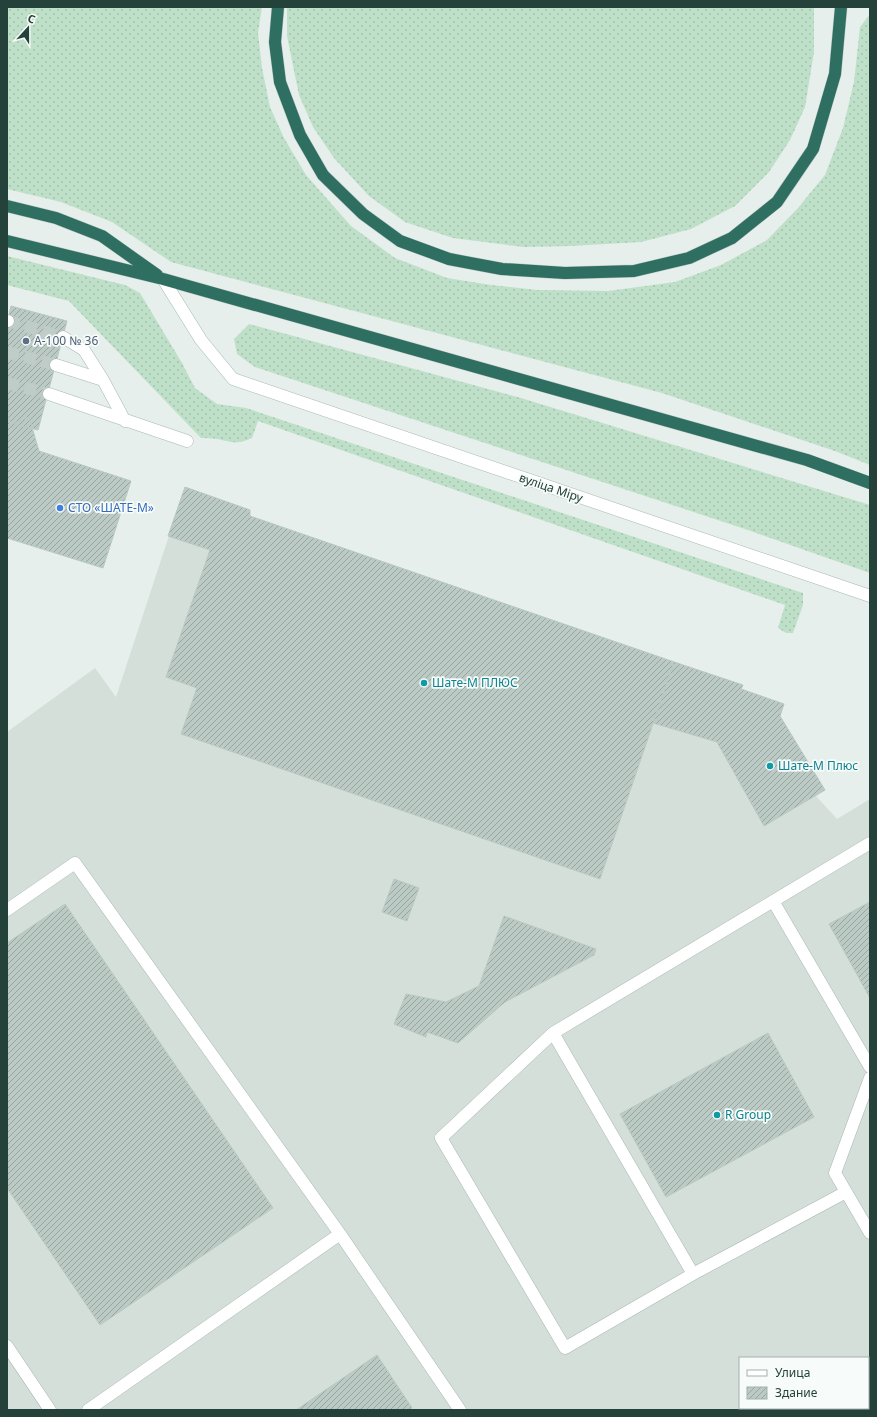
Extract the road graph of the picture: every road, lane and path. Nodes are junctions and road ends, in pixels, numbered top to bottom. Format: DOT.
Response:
graph roads {
  1 [pos="278,7"];
  2 [pos="841,7"];
  3 [pos="7,206"];
  4 [pos="7,240"];
  5 [pos="163,279"];
  6 [pos="63,337"];
  7 [pos="56,365"];
  8 [pos="103,380"];
  9 [pos="49,394"];
  10 [pos="125,421"];
  11 [pos="187,441"];
  12 [pos="870,483"];
  13 [pos="870,596"];
  14 [pos="870,843"];
  15 [pos="773,902"];
  16 [pos="7,910"];
  17 [pos="553,1033"];
  18 [pos="870,1067"];
  19 [pos="870,1078"];
  20 [pos="846,1192"];
  21 [pos="870,1233"];
  22 [pos="340,1234"];
  23 [pos="693,1274"];
  24 [pos="7,1346"];
  25 [pos="50,1410"];
  26 [pos="88,1410"];
  27 [pos="460,1410"];
  1 -- 2 [label="highway"];
  3 -- 5 [label="highway"];
  4 -- 5 [label="highway"];
  5 -- 12 [label="highway"];
  5 -- 13 [label="street, вуліца Міру"];
  6 -- 8 [label="street"];
  7 -- 8 [label="street"];
  8 -- 10 [label="street"];
  9 -- 10 [label="street"];
  10 -- 11 [label="street"];
  14 -- 15 [label="street"];
  15 -- 17 [label="street"];
  15 -- 18 [label="street"];
  16 -- 22 [label="street"];
  17 -- 23 [label="street"];
  17 -- 23 [label="street"];
  19 -- 20 [label="street"];
  20 -- 21 [label="street"];
  20 -- 23 [label="street"];
  22 -- 26 [label="street"];
  22 -- 27 [label="street"];
  24 -- 25 [label="street"];
}
